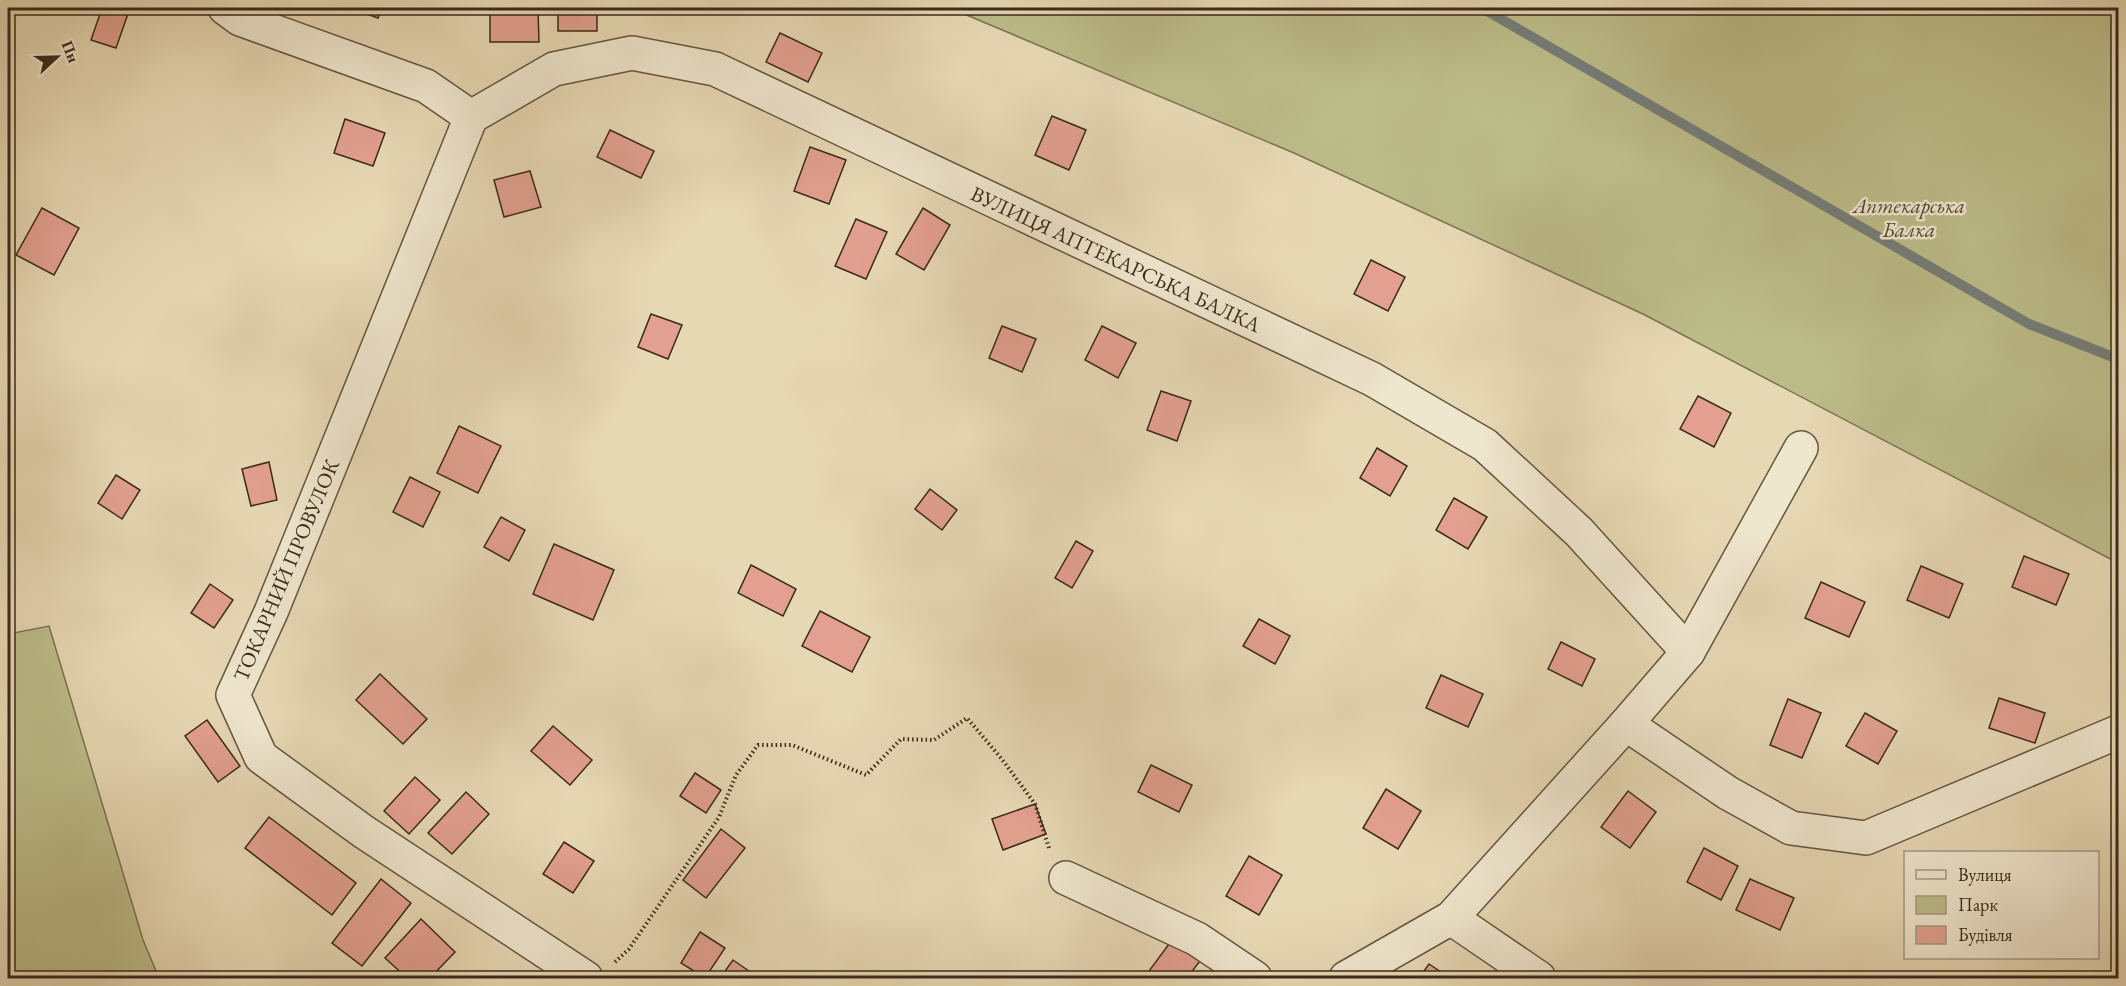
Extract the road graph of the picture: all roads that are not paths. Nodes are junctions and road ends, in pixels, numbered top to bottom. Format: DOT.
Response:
graph roads {
  1 [pos="225,8"];
  2 [pos="471,117"];
  3 [pos="1801,448"];
  4 [pos="1688,652"];
  5 [pos="1626,724"];
  6 [pos="2118,732"];
  7 [pos="1066,878"];
  8 [pos="1451,918"];
  9 [pos="600,971"];
  10 [pos="1255,978"];
  11 [pos="1346,978"];
  12 [pos="1539,978"];
  1 -- 2 [label="street"];
  2 -- 4 [label="street, ВУЛИЦЯ АПТЕКАРСЬКА БАЛКА"];
  2 -- 9 [label="street, ТОКАРНИЙ ПРОВУЛОК"];
  3 -- 4 [label="street"];
  4 -- 5 [label="street"];
  5 -- 6 [label="street"];
  5 -- 8 [label="street"];
  7 -- 10 [label="street"];
  8 -- 11 [label="street"];
  8 -- 12 [label="street"];
}
